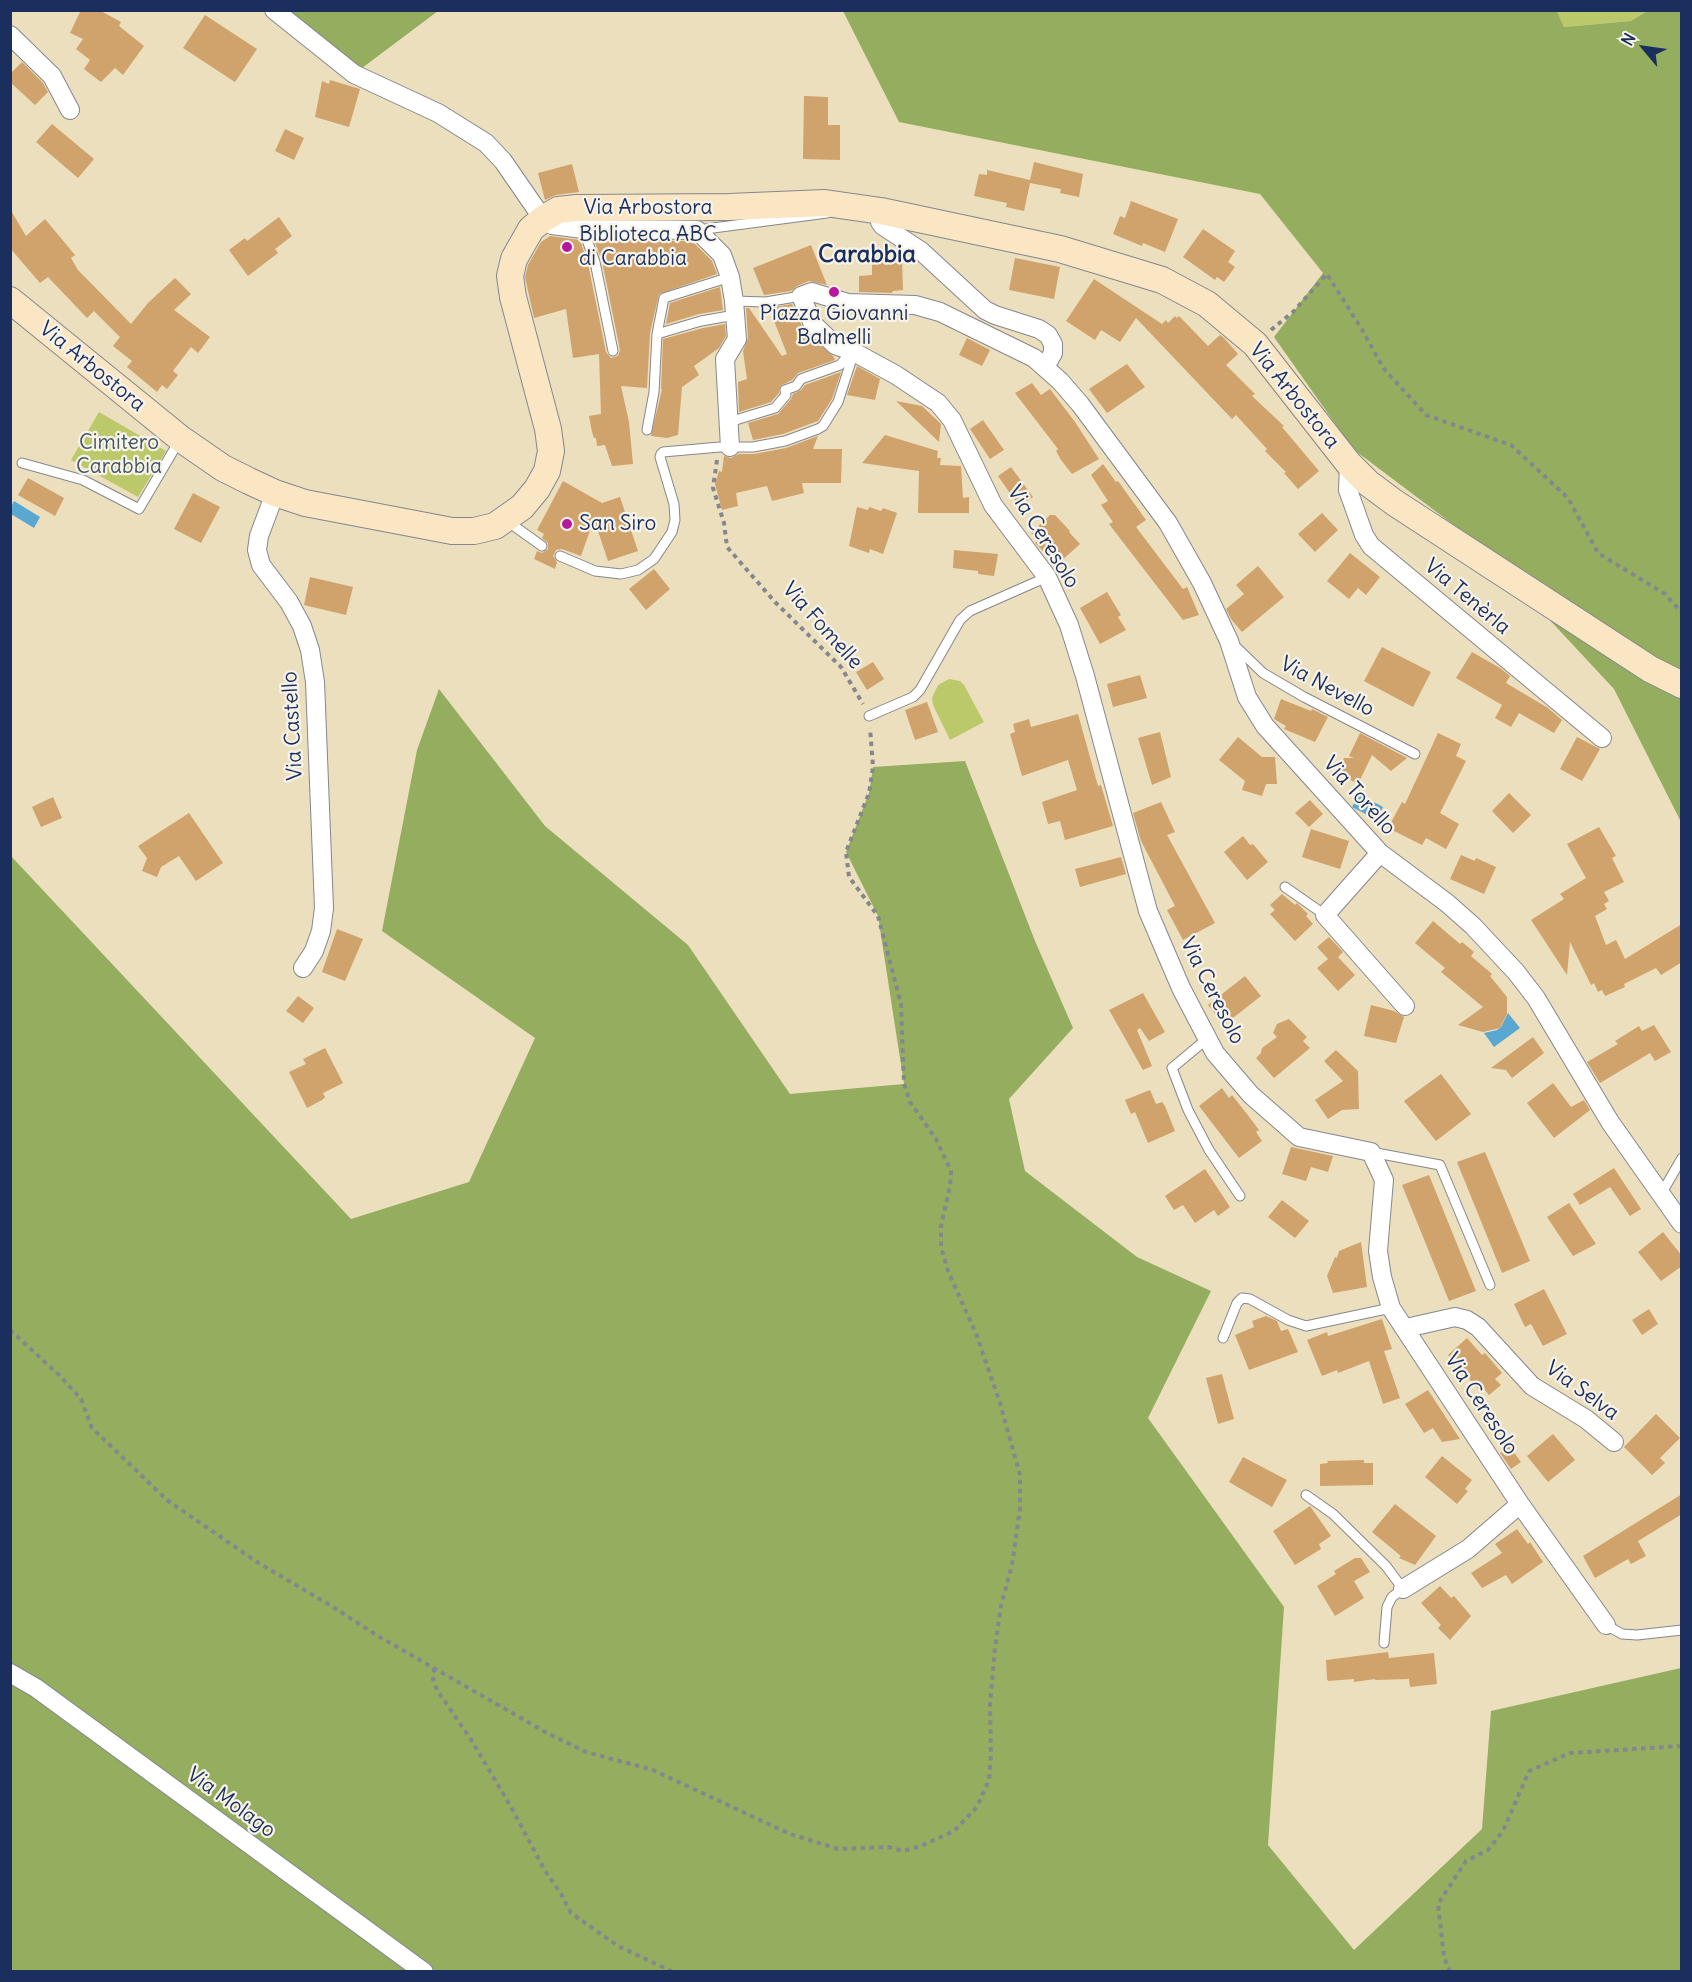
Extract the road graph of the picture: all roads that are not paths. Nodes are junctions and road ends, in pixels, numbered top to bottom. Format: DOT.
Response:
graph roads {
  1 [pos="274,10"];
  2 [pos="10,35"];
  3 [pos="70,110"];
  4 [pos="846,205"];
  5 [pos="880,211"];
  6 [pos="543,219"];
  7 [pos="583,229"];
  8 [pos="697,230"];
  9 [pos="730,277"];
  10 [pos="801,296"];
  11 [pos="10,300"];
  12 [pos="735,308"];
  13 [pos="657,334"];
  14 [pos="613,351"];
  15 [pos="853,352"];
  16 [pos="1046,367"];
  17 [pos="729,422"];
  18 [pos="646,430"];
  19 [pos="181,439"];
  20 [pos="725,447"];
  21 [pos="22,463"];
  22 [pos="1349,464"];
  23 [pos="274,493"];
  24 [pos="505,520"];
  25 [pos="542,546"];
  26 [pos="560,556"];
  27 [pos="1047,577"];
  28 [pos="1229,640"];
  29 [pos="1682,685"];
  30 [pos="869,716"];
  31 [pos="1602,738"];
  32 [pos="1415,754"];
  33 [pos="1380,853"];
  34 [pos="1285,887"];
  35 [pos="1325,915"];
  36 [pos="303,968"];
  37 [pos="1405,1006"];
  38 [pos="1208,1038"];
  39 [pos="1371,1152"];
  40 [pos="1682,1158"];
  41 [pos="1240,1196"];
  42 [pos="1660,1196"];
  43 [pos="1682,1224"];
  44 [pos="1490,1285"];
  45 [pos="1391,1308"];
  46 [pos="1406,1328"];
  47 [pos="1223,1338"];
  48 [pos="1614,1442"];
  49 [pos="1306,1495"];
  50 [pos="1520,1504"];
  51 [pos="1403,1589"];
  52 [pos="1606,1625"];
  53 [pos="1682,1630"];
  54 [pos="1384,1643"];
  55 [pos="10,1673"];
  56 [pos="424,1971"];
  1 -- 6 [label="street"];
  2 -- 3 [label="street"];
  4 -- 5 [label="street, Via Arbostora"];
  4 -- 6 [label="street, Via Arbostora"];
  4 -- 8 [label="lane"];
  5 -- 16 [label="street"];
  5 -- 22 [label="street, Via Arbostora"];
  6 -- 7 [label="street"];
  6 -- 24 [label="street, Via Arbostora"];
  7 -- 8 [label="street"];
  7 -- 14 [label="lane"];
  8 -- 9 [label="street"];
  9 -- 12 [label="street"];
  9 -- 13 [label="lane"];
  10 -- 12 [label="lane"];
  10 -- 15 [label="street, Via Ceresolo"];
  10 -- 16 [label="street, Via Torello"];
  11 -- 19 [label="street, Via Arbostora"];
  12 -- 13 [label="lane"];
  12 -- 17 [label="street"];
  13 -- 18 [label="lane"];
  15 -- 17 [label="lane"];
  15 -- 20 [label="lane"];
  15 -- 27 [label="street, Via Ceresolo"];
  16 -- 28 [label="street, Via Torello"];
  17 -- 20 [label="street"];
  19 -- 21 [label="lane"];
  19 -- 23 [label="street, Via Arbostora"];
  20 -- 26 [label="lane"];
  22 -- 29 [label="street, Via Arbostora"];
  22 -- 31 [label="street, Via Tenèrla"];
  23 -- 24 [label="street, Via Arbostora"];
  23 -- 36 [label="street, Via Castello"];
  24 -- 25 [label="lane"];
  27 -- 30 [label="lane"];
  27 -- 38 [label="street, Via Ceresolo"];
  28 -- 32 [label="lane, Via Nevello"];
  28 -- 33 [label="street, Via Torello"];
  33 -- 35 [label="street"];
  33 -- 42 [label="street, Via Torello"];
  34 -- 35 [label="lane"];
  35 -- 37 [label="street"];
  38 -- 39 [label="street, Via Ceresolo"];
  38 -- 41 [label="lane"];
  39 -- 44 [label="lane"];
  39 -- 45 [label="street, Via Ceresolo"];
  40 -- 42 [label="lane"];
  42 -- 43 [label="street, Via Torello"];
  45 -- 46 [label="street, Via Ceresolo"];
  45 -- 47 [label="lane"];
  46 -- 48 [label="street, Via Selva"];
  46 -- 50 [label="street, Via Ceresolo"];
  49 -- 51 [label="lane"];
  50 -- 51 [label="street"];
  50 -- 52 [label="street, Via Ceresolo"];
  51 -- 54 [label="lane"];
  52 -- 53 [label="lane, Via Ceresolo"];
  55 -- 56 [label="street, Via Molago"];
}
